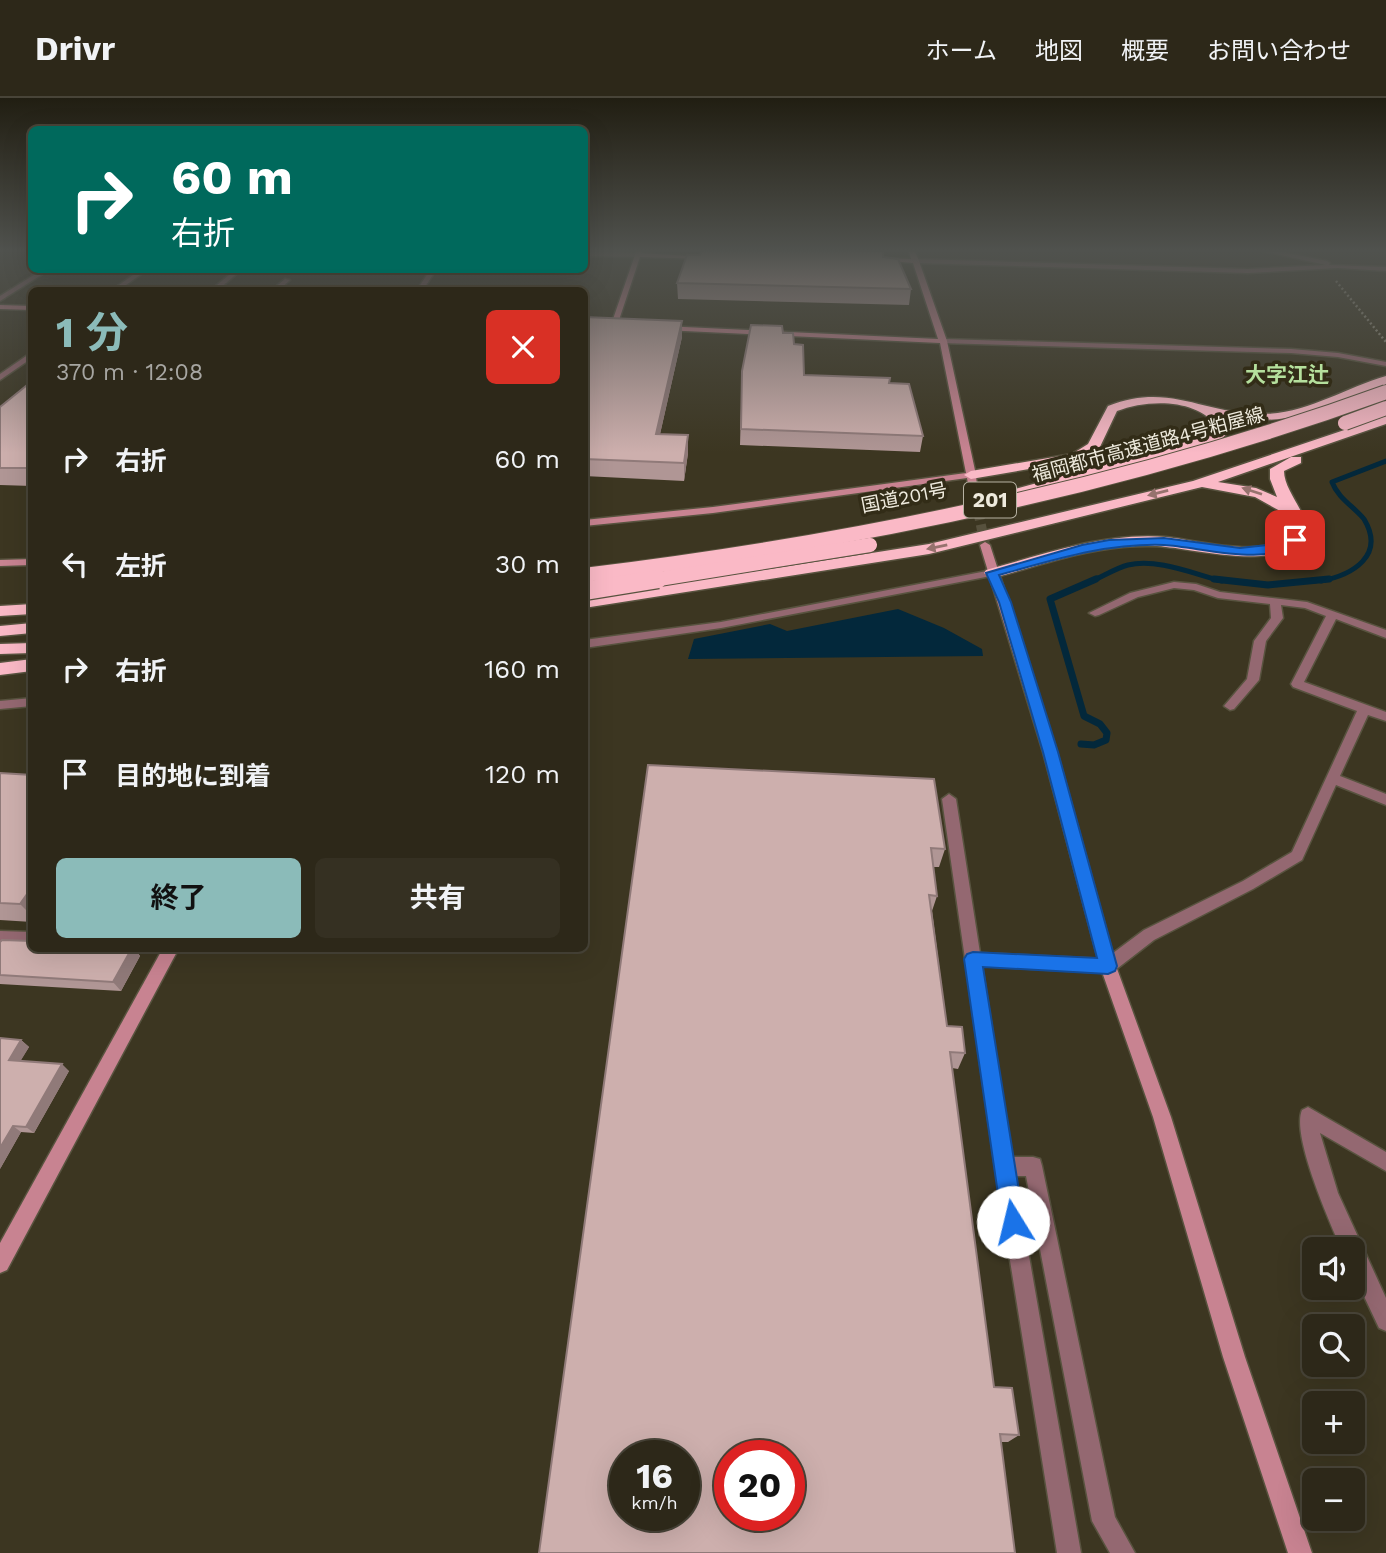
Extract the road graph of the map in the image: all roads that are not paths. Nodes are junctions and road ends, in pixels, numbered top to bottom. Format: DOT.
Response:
graph roads {
  1 [pos="616,317"];
  2 [pos="935,317"];
  3 [pos="604,326"];
  4 [pos="613,326"];
  5 [pos="627,327"];
  6 [pos="654,328"];
  7 [pos="943,341"];
  8 [pos="28,357"];
  9 [pos="1386,364"];
  10 [pos="0,378"];
  11 [pos="1386,380"];
  12 [pos="1386,390"];
  13 [pos="1184,402"];
  14 [pos="1386,408"];
  15 [pos="1386,422"];
  16 [pos="971,475"];
  17 [pos="1198,484"];
  18 [pos="975,496"];
  19 [pos="998,498"];
  20 [pos="1298,519"];
  21 [pos="588,523"];
  22 [pos="985,545"];
  23 [pos="28,562"];
  24 [pos="0,563"];
  25 [pos="588,572"];
  26 [pos="588,573"];
  27 [pos="992,573"];
  28 [pos="588,590"];
  29 [pos="1275,601"];
  30 [pos="588,602"];
  31 [pos="28,609"];
  32 [pos="0,611"];
  33 [pos="1095,613"];
  34 [pos="1332,616"];
  35 [pos="28,626"];
  36 [pos="0,628"];
  37 [pos="1386,634"];
  38 [pos="588,643"];
  39 [pos="28,648"];
  40 [pos="0,649"];
  41 [pos="28,659"];
  42 [pos="0,661"];
  43 [pos="28,666"];
  44 [pos="0,669"];
  45 [pos="28,702"];
  46 [pos="0,705"];
  47 [pos="1230,706"];
  48 [pos="1364,709"];
  49 [pos="1386,717"];
  50 [pos="1334,778"];
  51 [pos="948,799"];
  52 [pos="1386,800"];
  53 [pos="0,937"];
  54 [pos="28,939"];
  55 [pos="169,952"];
  56 [pos="973,959"];
  57 [pos="1108,966"];
  58 [pos="1386,1162"];
  59 [pos="1004,1167"];
  60 [pos="0,1263"];
  61 [pos="1386,1321"];
  62 [pos="1069,1553"];
  63 [pos="1123,1553"];
  64 [pos="1300,1553"];
  1 -- 4 [label="street"];
  2 -- 7 [label="street"];
  3 -- 4 [label="street"];
  4 -- 5 [label="street"];
  6 -- 7 [label="street"];
  7 -- 9 [label="street"];
  7 -- 16 [label="street"];
  8 -- 10 [label="street"];
  11 -- 13 [label="highway"];
  12 -- 19 [label="highway, 国道201号 / 201"];
  12 -- 26 [label="highway, 福岡都市高速道路4号粕屋線, bridge"];
  13 -- 16 [label="highway"];
  13 -- 19 [label="highway"];
  14 -- 28 [label="highway, 福岡都市高速道路4号粕屋線, bridge"];
  15 -- 17 [label="highway, 201"];
  15 -- 20 [label="highway"];
  16 -- 18 [label="street"];
  16 -- 21 [label="street"];
  20 -- 17 [label="highway, one-way"];
  17 -- 30 [label="highway, 201, one-way"];
  19 -- 25 [label="highway, 国道201号 / 201"];
  20 -- 27 [label="highway"];
  22 -- 27 [label="street"];
  23 -- 24 [label="street"];
  27 -- 38 [label="street"];
  27 -- 57 [label="street"];
  29 -- 33 [label="street"];
  29 -- 34 [label="street"];
  29 -- 47 [label="street"];
  31 -- 32 [label="highway"];
  34 -- 37 [label="street"];
  34 -- 48 [label="street"];
  35 -- 36 [label="highway"];
  39 -- 40 [label="highway"];
  41 -- 42 [label="highway"];
  43 -- 44 [label="highway"];
  45 -- 46 [label="street"];
  48 -- 49 [label="street"];
  48 -- 50 [label="street"];
  50 -- 52 [label="street"];
  50 -- 57 [label="street"];
  51 -- 56 [label="street"];
  53 -- 54 [label="street"];
  55 -- 60 [label="street"];
  56 -- 57 [label="street"];
  56 -- 59 [label="street"];
  57 -- 64 [label="street"];
  58 -- 61 [label="street"];
  59 -- 62 [label="street"];
  59 -- 63 [label="street"];
}
